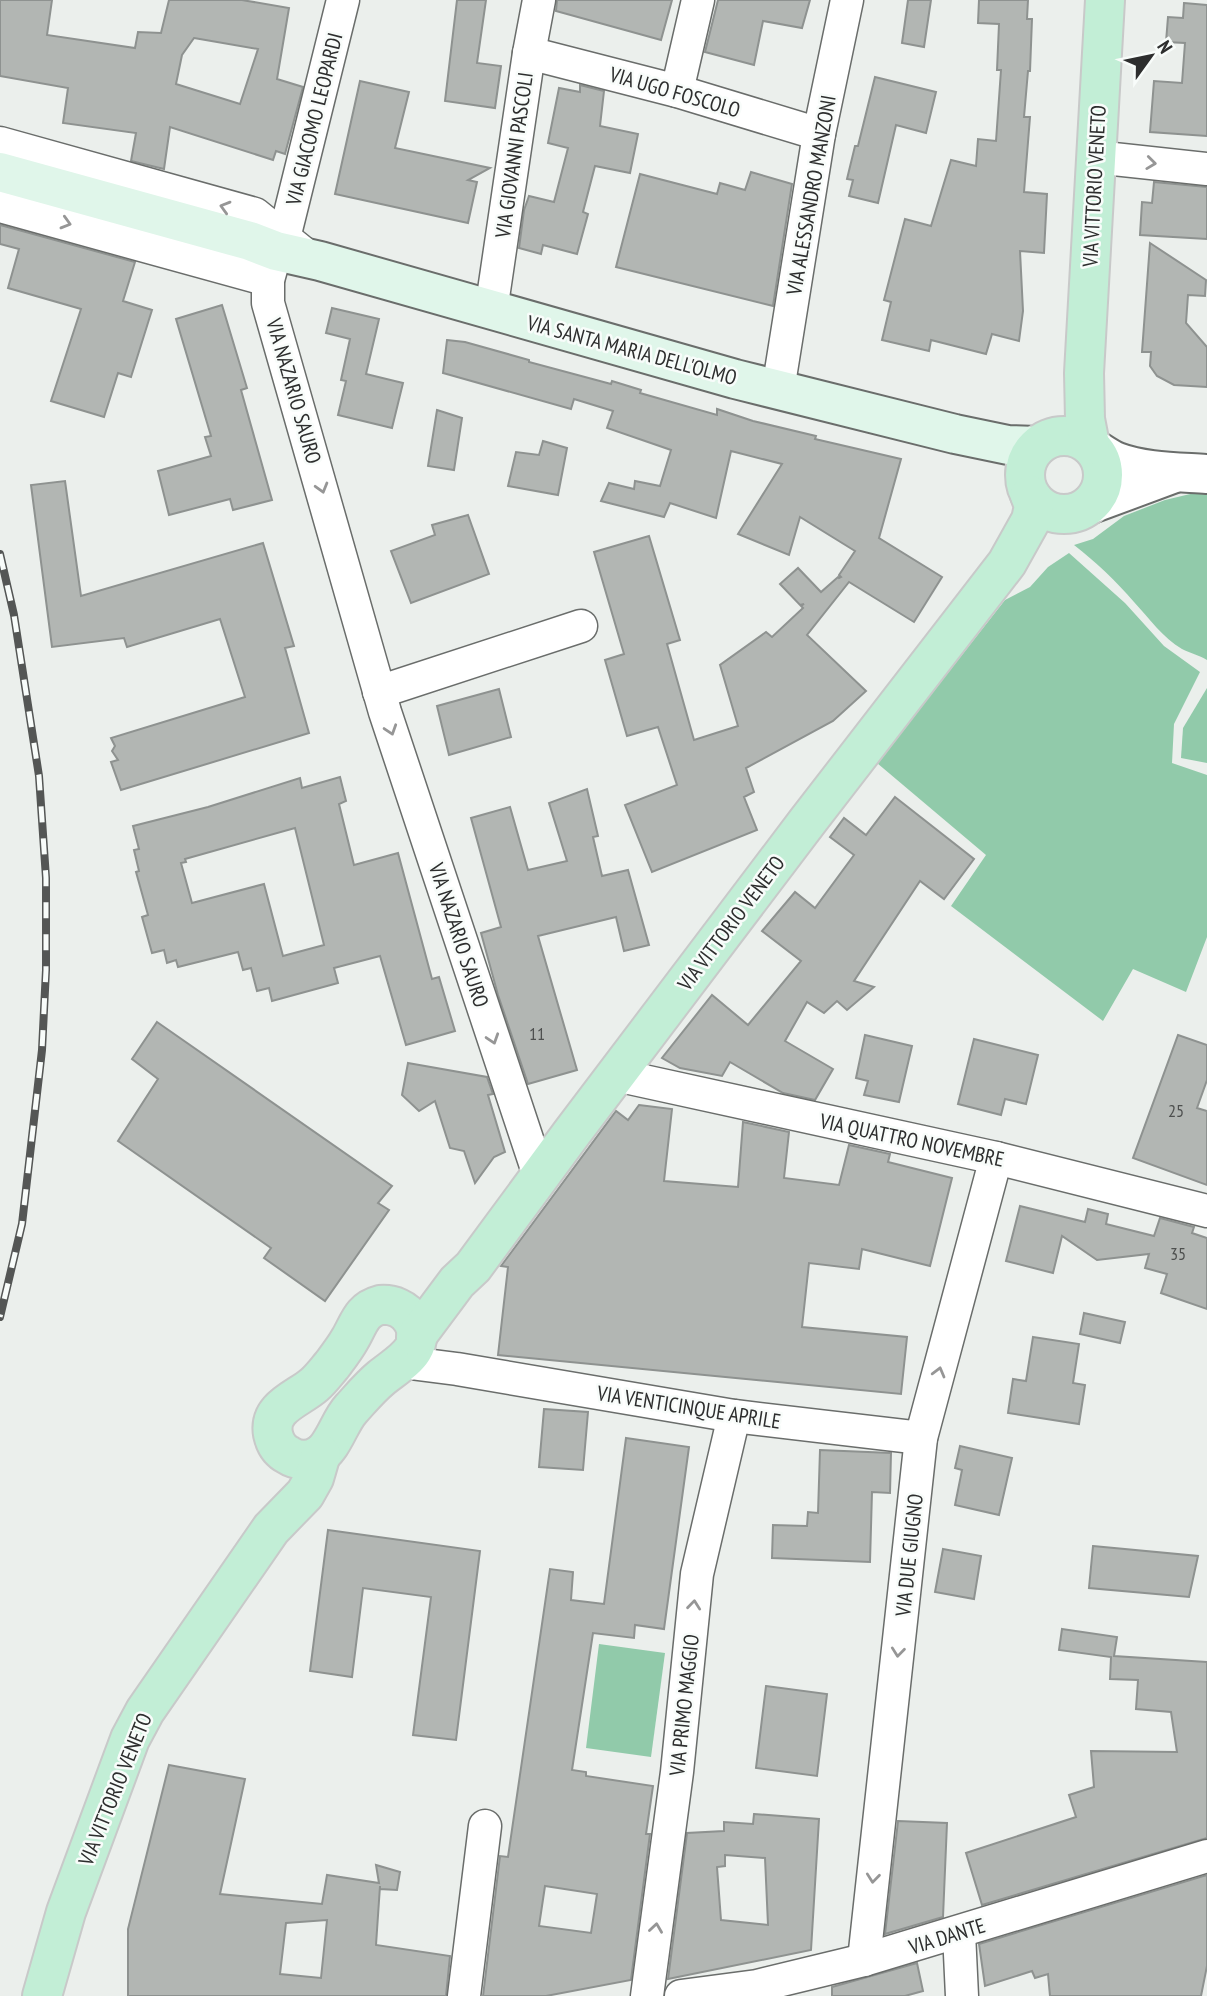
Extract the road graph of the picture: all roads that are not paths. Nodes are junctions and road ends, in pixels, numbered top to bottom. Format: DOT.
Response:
graph roads {
  1 [pos="344,0"];
  2 [pos="539,0"];
  3 [pos="698,0"];
  4 [pos="847,0"];
  5 [pos="1105,0"];
  6 [pos="529,53"];
  7 [pos="677,91"];
  8 [pos="819,134"];
  9 [pos="0,143"];
  10 [pos="1095,157"];
  11 [pos="1207,169"];
  12 [pos="0,172"];
  13 [pos="0,206"];
  14 [pos="285,257"];
  15 [pos="491,311"];
  16 [pos="1084,373"];
  17 [pos="778,390"];
  18 [pos="955,434"];
  19 [pos="1040,444"];
  20 [pos="1091,446"];
  21 [pos="1192,473"];
  22 [pos="1028,490"];
  23 [pos="1077,509"];
  24 [pos="1007,564"];
  25 [pos="581,626"];
  26 [pos="379,692"];
  27 [pos="616,1075"];
  28 [pos="996,1158"];
  29 [pos="540,1178"];
  30 [pos="1207,1211"];
  31 [pos="457,1282"];
  32 [pos="387,1305"];
  33 [pos="412,1347"];
  34 [pos="734,1416"];
  35 [pos="921,1438"];
  36 [pos="279,1448"];
  37 [pos="321,1454"];
  38 [pos="271,1529"];
  39 [pos="485,1826"];
  40 [pos="1207,1856"];
  41 [pos="959,1933"];
  42 [pos="864,1960"];
  43 [pos="42,1996"];
  44 [pos="464,1996"];
  45 [pos="648,1996"];
  46 [pos="681,1996"];
  47 [pos="962,1996"];
  1 -- 14 [label="street, VIA GIACOMO LEOPARDI"];
  2 -- 6 [label="street, VIA GIOVANNI PASCOLI"];
  3 -- 7 [label="street"];
  4 -- 8 [label="street, VIA ALESSANDRO MANZONI"];
  5 -- 10 [label="main road, VIA VITTORIO VENETO"];
  6 -- 7 [label="street, VIA UGO FOSCOLO"];
  6 -- 15 [label="street, VIA GIOVANNI PASCOLI"];
  7 -- 8 [label="street, VIA UGO FOSCOLO"];
  8 -- 17 [label="street, VIA ALESSANDRO MANZONI"];
  14 -- 9 [label="street, VIA SANTA MARIA DELL'OLMO, one-way"];
  10 -- 11 [label="street, one-way"];
  10 -- 16 [label="main road, VIA VITTORIO VENETO"];
  12 -- 14 [label="main road, VIA SANTA MARIA DELL'OLMO"];
  13 -- 14 [label="street, VIA SANTA MARIA DELL'OLMO, one-way"];
  14 -- 15 [label="main road, VIA SANTA MARIA DELL'OLMO"];
  14 -- 26 [label="street, VIA NAZARIO SAURO, one-way"];
  15 -- 17 [label="main road, VIA SANTA MARIA DELL'OLMO"];
  16 -- 19 [label="main road, VIA VITTORIO VENETO"];
  16 -- 20 [label="main road, VIA VITTORIO VENETO"];
  17 -- 18 [label="main road, VIA SANTA MARIA DELL'OLMO"];
  18 -- 19 [label="main road, VIA SANTA MARIA DELL'OLMO"];
  18 -- 22 [label="main road, VIA SANTA MARIA DELL'OLMO"];
  19 -- 20 [label="main road"];
  19 -- 22 [label="main road"];
  20 -- 21 [label="street"];
  20 -- 23 [label="main road"];
  21 -- 23 [label="street"];
  22 -- 23 [label="main road"];
  22 -- 24 [label="main road, VIA VITTORIO VENETO"];
  23 -- 24 [label="main road, VIA VITTORIO VENETO"];
  24 -- 27 [label="main road, VIA VITTORIO VENETO"];
  25 -- 26 [label="street"];
  26 -- 29 [label="street, VIA NAZARIO SAURO, one-way"];
  27 -- 28 [label="street, VIA QUATTRO NOVEMBRE"];
  27 -- 29 [label="main road, VIA VITTORIO VENETO"];
  28 -- 30 [label="street, VIA QUATTRO NOVEMBRE"];
  35 -- 28 [label="street, VIA DUE GIUGNO, one-way"];
  29 -- 31 [label="main road, VIA VITTORIO VENETO"];
  31 -- 32 [label="main road"];
  31 -- 33 [label="main road, VIA VITTORIO VENETO"];
  32 -- 33 [label="main road"];
  32 -- 36 [label="main road"];
  33 -- 34 [label="street, VIA VENTICINQUE APRILE"];
  33 -- 37 [label="main road, VIA VITTORIO VENETO"];
  34 -- 35 [label="street, VIA VENTICINQUE APRILE"];
  45 -- 34 [label="street, VIA PRIMO MAGGIO, one-way"];
  35 -- 42 [label="street, VIA DUE GIUGNO, one-way"];
  36 -- 37 [label="main road"];
  36 -- 38 [label="main road"];
  37 -- 38 [label="main road, VIA VITTORIO VENETO"];
  38 -- 43 [label="main road, VIA VITTORIO VENETO"];
  39 -- 44 [label="street"];
  40 -- 41 [label="street, VIA DANTE"];
  41 -- 42 [label="street, VIA DANTE"];
  41 -- 47 [label="street"];
  42 -- 46 [label="street, VIA DANTE"];
}
